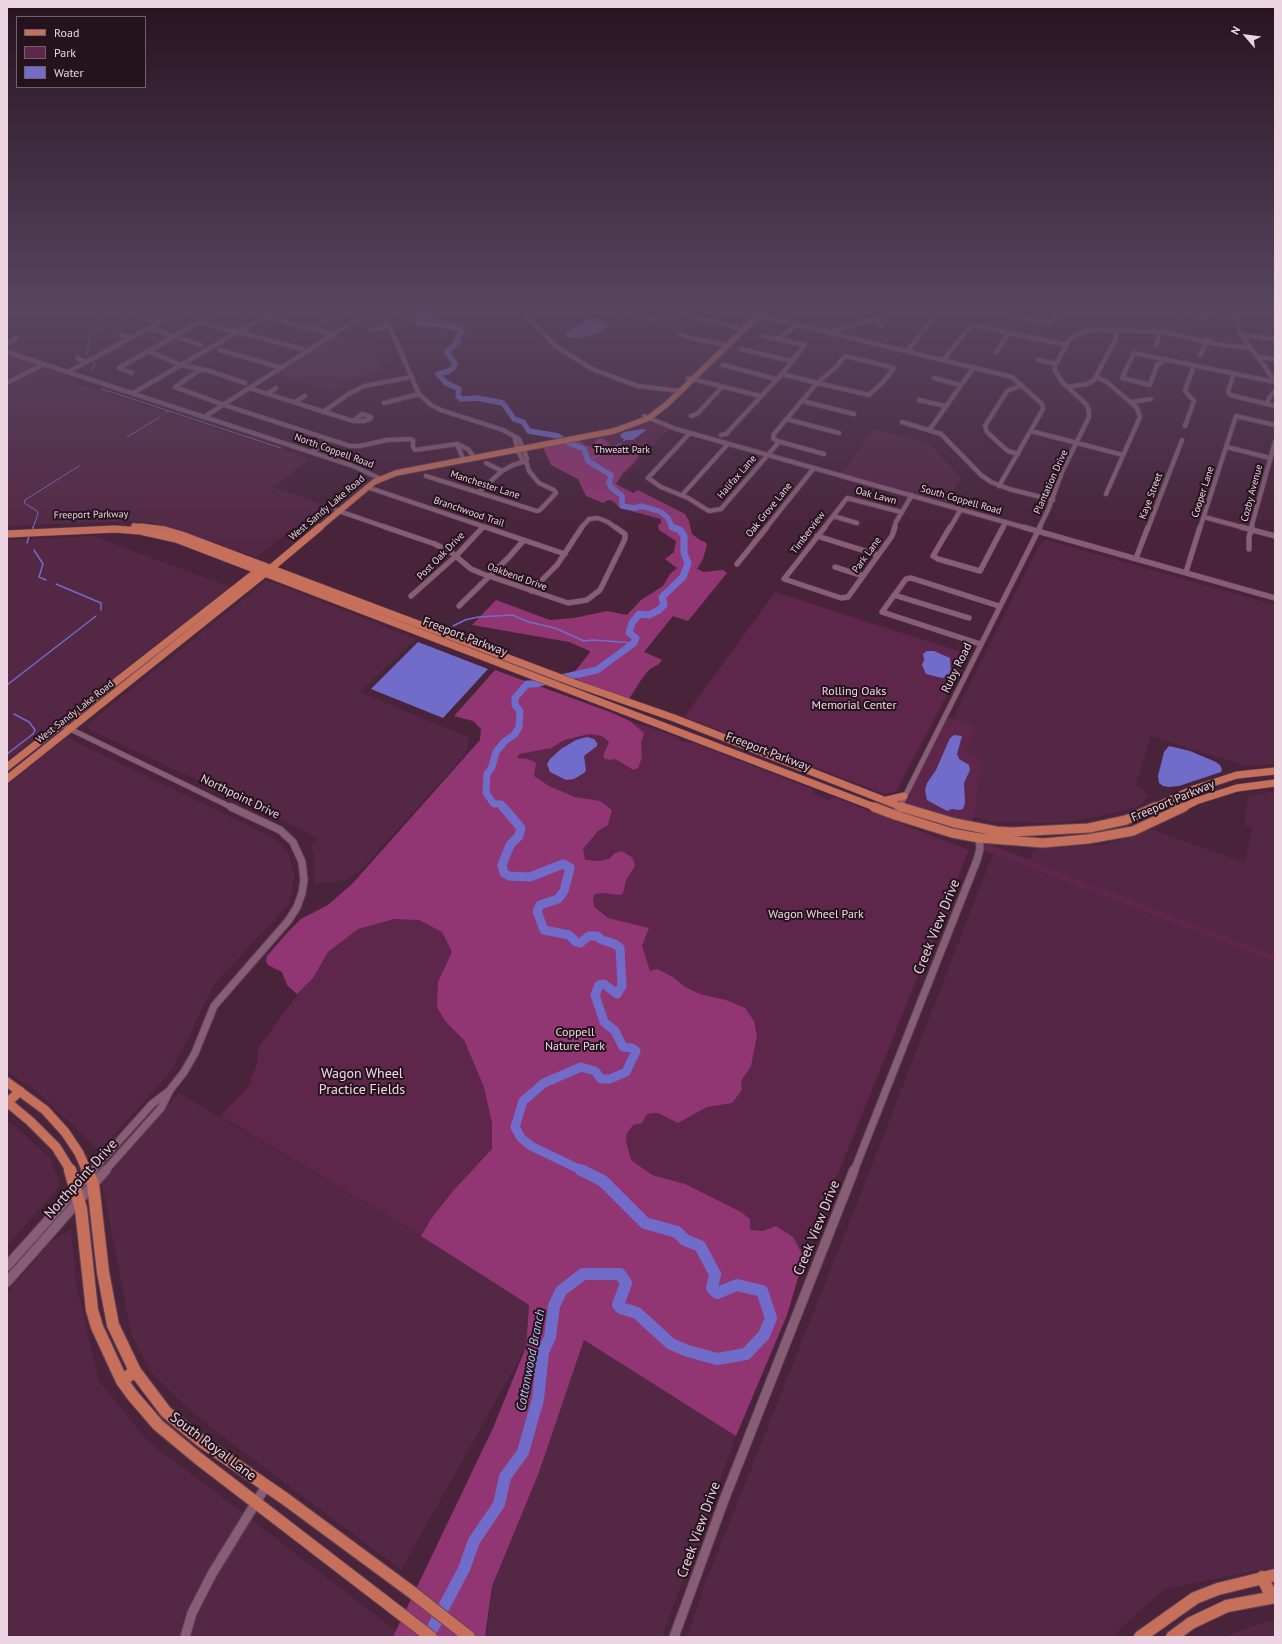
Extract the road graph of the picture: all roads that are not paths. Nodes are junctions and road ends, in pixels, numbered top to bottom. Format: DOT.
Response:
graph roads {
  1 [pos="119,389"];
  2 [pos="139,389"];
  3 [pos="180,389"];
  4 [pos="248,389"];
  5 [pos="251,389"];
  6 [pos="275,389"];
  7 [pos="359,389"];
  8 [pos="417,389"];
  9 [pos="660,389"];
  10 [pos="680,389"];
  11 [pos="720,389"];
  12 [pos="732,389"];
  13 [pos="767,389"];
  14 [pos="812,389"];
  15 [pos="842,389"];
  16 [pos="876,389"];
  17 [pos="957,389"];
  18 [pos="1013,389"];
  19 [pos="1026,389"];
  20 [pos="1070,389"];
  21 [pos="1115,389"];
  22 [pos="1186,389"];
  23 [pos="1229,389"];
  24 [pos="678,391"];
  25 [pos="1275,391"];
  26 [pos="132,393"];
  27 [pos="267,394"];
  28 [pos="419,394"];
  29 [pos="304,396"];
  30 [pos="760,396"];
  31 [pos="1151,399"];
  32 [pos="919,400"];
  33 [pos="802,401"];
  34 [pos="295,402"];
  35 [pos="1131,402"];
  36 [pos="384,403"];
  37 [pos="1268,404"];
  38 [pos="224,405"];
  39 [pos="945,406"];
  40 [pos="1275,406"];
  41 [pos="323,412"];
  42 [pos="854,414"];
  43 [pos="691,416"];
  44 [pos="204,417"];
  45 [pos="646,417"];
  46 [pos="786,419"];
  47 [pos="353,421"];
  48 [pos="902,422"];
  49 [pos="1186,426"];
  50 [pos="1275,426"];
  51 [pos="930,429"];
  52 [pos="1031,431"];
  53 [pos="690,433"];
  54 [pos="839,433"];
  55 [pos="416,434"];
  56 [pos="721,436"];
  57 [pos="327,439"];
  58 [pos="410,439"];
  59 [pos="1182,440"];
  60 [pos="779,442"];
  61 [pos="1275,442"];
  62 [pos="1077,443"];
  63 [pos="457,444"];
  64 [pos="728,444"];
  65 [pos="520,447"];
  66 [pos="1227,448"];
  67 [pos="309,452"];
  68 [pos="824,454"];
  69 [pos="1018,454"];
  70 [pos="768,455"];
  71 [pos="1124,455"];
  72 [pos="474,456"];
  73 [pos="462,458"];
  74 [pos="1270,458"];
  75 [pos="526,461"];
  76 [pos="486,463"];
  77 [pos="814,468"];
  78 [pos="502,471"];
  79 [pos="426,476"];
  80 [pos="379,478"];
  81 [pos="999,486"];
  82 [pos="367,487"];
  83 [pos="479,492"];
  84 [pos="1106,494"];
  85 [pos="682,495"];
  86 [pos="912,496"];
  87 [pos="847,498"];
  88 [pos="1052,500"];
  89 [pos="961,509"];
  90 [pos="338,511"];
  91 [pos="901,512"];
  92 [pos="833,516"];
  93 [pos="1204,517"];
  94 [pos="1006,522"];
  95 [pos="857,523"];
  96 [pos="483,527"];
  97 [pos="7,530"];
  98 [pos="41,530"];
  99 [pos="1037,530"];
  100 [pos="1251,530"];
  101 [pos="25,531"];
  102 [pos="7,534"];
  103 [pos="817,536"];
  104 [pos="1275,536"];
  105 [pos="523,541"];
  106 [pos="204,543"];
  107 [pos="198,547"];
  108 [pos="1248,549"];
  109 [pos="565,554"];
  110 [pos="878,554"];
  111 [pos="456,556"];
  112 [pos="1136,558"];
  113 [pos="737,564"];
  114 [pos="835,567"];
  115 [pos="264,570"];
  116 [pos="1186,572"];
  117 [pos="490,576"];
  118 [pos="863,576"];
  119 [pos="321,588"];
  120 [pos="531,591"];
  121 [pos="315,593"];
  122 [pos="894,595"];
  123 [pos="411,596"];
  124 [pos="842,598"];
  125 [pos="1275,598"];
  126 [pos="366,605"];
  127 [pos="459,606"];
  128 [pos="1000,606"];
  129 [pos="360,610"];
  130 [pos="969,618"];
  131 [pos="416,624"];
  132 [pos="410,629"];
  133 [pos="181,630"];
  134 [pos="190,633"];
  135 [pos="980,644"];
  136 [pos="632,704"];
  137 [pos="626,711"];
  138 [pos="674,718"];
  139 [pos="61,725"];
  140 [pos="669,728"];
  141 [pos="70,729"];
  142 [pos="7,767"];
  143 [pos="1275,771"];
  144 [pos="831,778"];
  145 [pos="7,779"];
  146 [pos="1275,783"];
  147 [pos="827,787"];
  148 [pos="904,796"];
  149 [pos="884,800"];
  150 [pos="1168,802"];
  151 [pos="899,806"];
  152 [pos="1180,810"];
  153 [pos="895,815"];
  154 [pos="979,828"];
  155 [pos="1089,828"];
  156 [pos="980,838"];
  157 [pos="1095,838"];
  158 [pos="7,1082"];
  159 [pos="20,1091"];
  160 [pos="8,1102"];
  161 [pos="91,1179"];
  162 [pos="78,1194"];
  163 [pos="7,1266"];
  164 [pos="7,1282"];
  165 [pos="136,1371"];
  166 [pos="122,1381"];
  167 [pos="266,1486"];
  168 [pos="254,1503"];
  169 [pos="1269,1576"];
  170 [pos="1273,1597"];
  171 [pos="468,1636"];
  172 [pos="185,1637"];
  173 [pos="431,1637"];
  174 [pos="674,1637"];
  175 [pos="1140,1637"];
  176 [pos="1172,1637"];
  1 -- 26 [label="street, North Coppell Road"];
  2 -- 26 [label="street"];
  3 -- 38 [label="street"];
  4 -- 38 [label="street"];
  5 -- 27 [label="street"];
  6 -- 27 [label="street"];
  7 -- 41 [label="street"];
  8 -- 28 [label="street"];
  9 -- 24 [label="street"];
  10 -- 24 [label="main road, West Sandy Lake Road"];
  11 -- 43 [label="street"];
  12 -- 30 [label="street"];
  13 -- 30 [label="street"];
  14 -- 33 [label="street"];
  15 -- 16 [label="street"];
  17 -- 39 [label="street"];
  18 -- 69 [label="street"];
  19 -- 52 [label="street"];
  20 -- 62 [label="street, Plantation Drive"];
  21 -- 35 [label="street"];
  22 -- 49 [label="street"];
  23 -- 37 [label="street"];
  24 -- 45 [label="main road, West Sandy Lake Road"];
  25 -- 37 [label="street"];
  26 -- 44 [label="street, North Coppell Road"];
  27 -- 34 [label="street"];
  28 -- 36 [label="street"];
  28 -- 65 [label="street"];
  29 -- 34 [label="street"];
  30 -- 56 [label="street"];
  31 -- 35 [label="street"];
  32 -- 39 [label="street"];
  33 -- 42 [label="street"];
  33 -- 46 [label="street"];
  34 -- 41 [label="street"];
  35 -- 71 [label="street"];
  37 -- 40 [label="street"];
  38 -- 44 [label="street"];
  38 -- 57 [label="street"];
  39 -- 51 [label="street"];
  41 -- 47 [label="street"];
  44 -- 67 [label="street, North Coppell Road"];
  45 -- 53 [label="street, South Coppell Road"];
  45 -- 65 [label="main road, West Sandy Lake Road"];
  46 -- 54 [label="street"];
  46 -- 60 [label="street"];
  48 -- 51 [label="street"];
  50 -- 66 [label="street, Cooper Lane"];
  51 -- 81 [label="street"];
  52 -- 62 [label="street"];
  52 -- 69 [label="street"];
  53 -- 64 [label="street, South Coppell Road"];
  53 -- 85 [label="street"];
  55 -- 58 [label="street"];
  57 -- 58 [label="street"];
  57 -- 67 [label="street"];
  58 -- 63 [label="street"];
  59 -- 112 [label="street, Kaye Street"];
  60 -- 68 [label="street"];
  60 -- 70 [label="street, Halifax Lane"];
  61 -- 74 [label="street, Cozby Avenue"];
  62 -- 71 [label="street"];
  62 -- 88 [label="street, Plantation Drive"];
  63 -- 72 [label="street"];
  63 -- 73 [label="street"];
  64 -- 70 [label="street, South Coppell Road"];
  64 -- 85 [label="street"];
  65 -- 72 [label="main road, West Sandy Lake Road"];
  65 -- 75 [label="street"];
  66 -- 74 [label="street"];
  66 -- 93 [label="street, Cooper Lane"];
  67 -- 80 [label="street, North Coppell Road"];
  69 -- 81 [label="street"];
  70 -- 77 [label="street, South Coppell Road"];
  70 -- 85 [label="street, Halifax Lane"];
  71 -- 84 [label="street"];
  72 -- 73 [label="main road, West Sandy Lake Road"];
  73 -- 80 [label="main road, West Sandy Lake Road"];
  74 -- 100 [label="street, Cozby Avenue"];
  75 -- 78 [label="street"];
  75 -- 83 [label="street, Manchester Lane"];
  76 -- 78 [label="street"];
  77 -- 86 [label="street, South Coppell Road"];
  77 -- 113 [label="street, Oak Grove Lane"];
  78 -- 83 [label="street"];
  79 -- 83 [label="street, Manchester Lane"];
  80 -- 82 [label="main road, West Sandy Lake Road"];
  80 -- 90 [label="main road, West Sandy Lake Road"];
  81 -- 88 [label="street"];
  82 -- 90 [label="main road, West Sandy Lake Road"];
  82 -- 96 [label="street, Branchwood Trail"];
  86 -- 89 [label="street, South Coppell Road"];
  86 -- 91 [label="street, Park Lane"];
  87 -- 91 [label="street, Oak Lawn"];
  87 -- 92 [label="street, Timberview"];
  88 -- 99 [label="street, Plantation Drive"];
  89 -- 94 [label="street, South Coppell Road"];
  89 -- 94 [label="street"];
  90 -- 111 [label="street, Oakbend Drive"];
  90 -- 115 [label="main road, West Sandy Lake Road"];
  91 -- 110 [label="street, Park Lane"];
  92 -- 95 [label="street"];
  92 -- 103 [label="street, Timberview"];
  93 -- 100 [label="street"];
  93 -- 116 [label="street, Cooper Lane"];
  94 -- 99 [label="street, South Coppell Road"];
  96 -- 105 [label="street, Branchwood Trail"];
  96 -- 111 [label="street, Post Oak Drive"];
  97 -- 101 [label="main road, Freeport Parkway"];
  98 -- 101 [label="main road, Freeport Parkway"];
  98 -- 106 [label="main road, Freeport Parkway"];
  98 -- 107 [label="main road, Freeport Parkway"];
  99 -- 112 [label="street, South Coppell Road"];
  99 -- 128 [label="street, Ruby Road"];
  100 -- 104 [label="street"];
  100 -- 108 [label="street, Cozby Avenue"];
  101 -- 102 [label="main road, Freeport Parkway"];
  103 -- 110 [label="street"];
  103 -- 124 [label="street, Timberview"];
  105 -- 109 [label="street, Branchwood Trail"];
  105 -- 117 [label="street"];
  106 -- 107 [label="main road"];
  106 -- 115 [label="main road, Freeport Parkway"];
  107 -- 115 [label="main road, Freeport Parkway"];
  109 -- 120 [label="street"];
  109 -- 120 [label="street, Oakbend Drive"];
  110 -- 118 [label="street, Park Lane"];
  111 -- 117 [label="street, Oakbend Drive"];
  111 -- 123 [label="street, Post Oak Drive"];
  112 -- 116 [label="street, South Coppell Road"];
  114 -- 118 [label="street"];
  115 -- 119 [label="main road, Freeport Parkway"];
  115 -- 121 [label="main road, Freeport Parkway"];
  115 -- 133 [label="main road, West Sandy Lake Road"];
  115 -- 134 [label="main road, West Sandy Lake Road"];
  116 -- 125 [label="street, South Coppell Road"];
  117 -- 120 [label="street, Oakbend Drive"];
  117 -- 127 [label="street"];
  118 -- 124 [label="street, Park Lane"];
  119 -- 121 [label="main road"];
  119 -- 126 [label="main road, Freeport Parkway"];
  121 -- 129 [label="main road, Freeport Parkway"];
  122 -- 128 [label="street"];
  122 -- 130 [label="street"];
  122 -- 135 [label="street"];
  126 -- 129 [label="main road"];
  126 -- 131 [label="main road, Freeport Parkway"];
  128 -- 135 [label="street, Ruby Road"];
  129 -- 132 [label="main road, Freeport Parkway"];
  131 -- 132 [label="main road"];
  131 -- 136 [label="main road, Freeport Parkway"];
  132 -- 137 [label="main road, Freeport Parkway"];
  133 -- 134 [label="main road"];
  133 -- 139 [label="main road, West Sandy Lake Road"];
  134 -- 141 [label="main road, West Sandy Lake Road"];
  135 -- 148 [label="street, Ruby Road"];
  136 -- 137 [label="main road"];
  136 -- 138 [label="main road, Freeport Parkway"];
  137 -- 140 [label="main road, Freeport Parkway"];
  138 -- 140 [label="main road"];
  138 -- 144 [label="main road, Freeport Parkway"];
  139 -- 141 [label="street, Northpoint Drive"];
  139 -- 142 [label="main road, West Sandy Lake Road"];
  140 -- 147 [label="main road, Freeport Parkway"];
  141 -- 145 [label="main road, West Sandy Lake Road"];
  141 -- 161 [label="street, Northpoint Drive"];
  143 -- 150 [label="main road, Freeport Parkway"];
  144 -- 147 [label="main road"];
  144 -- 149 [label="main road, Freeport Parkway"];
  146 -- 152 [label="main road, Freeport Parkway"];
  147 -- 153 [label="main road, Freeport Parkway"];
  148 -- 149 [label="main road"];
  148 -- 151 [label="street, Ruby Road"];
  149 -- 151 [label="main road, Freeport Parkway"];
  150 -- 152 [label="street"];
  150 -- 155 [label="main road, Freeport Parkway"];
  151 -- 153 [label="street, Ruby Road"];
  151 -- 154 [label="main road, Freeport Parkway"];
  152 -- 157 [label="main road, Freeport Parkway"];
  153 -- 156 [label="main road, Freeport Parkway"];
  154 -- 155 [label="main road, Freeport Parkway"];
  154 -- 156 [label="street, Creek View Drive"];
  155 -- 157 [label="street"];
  156 -- 157 [label="main road, Freeport Parkway"];
  156 -- 174 [label="street, Creek View Drive"];
  158 -- 159 [label="main road, South Royal Lane"];
  159 -- 160 [label="main road"];
  159 -- 161 [label="main road, South Royal Lane"];
  160 -- 162 [label="main road, South Royal Lane"];
  161 -- 162 [label="street, Northpoint Drive"];
  161 -- 162 [label="street, Northpoint Drive"];
  161 -- 165 [label="main road, South Royal Lane"];
  162 -- 163 [label="street, Northpoint Drive"];
  162 -- 164 [label="street, Northpoint Drive"];
  162 -- 166 [label="main road, South Royal Lane"];
  165 -- 166 [label="main road"];
  165 -- 167 [label="main road, South Royal Lane"];
  166 -- 168 [label="main road, South Royal Lane"];
  167 -- 168 [label="street"];
  167 -- 171 [label="main road, South Royal Lane"];
  168 -- 172 [label="street"];
  168 -- 173 [label="main road, South Royal Lane"];
  169 -- 170 [label="main road"];
  169 -- 175 [label="main road"];
  170 -- 176 [label="main road"];
}
